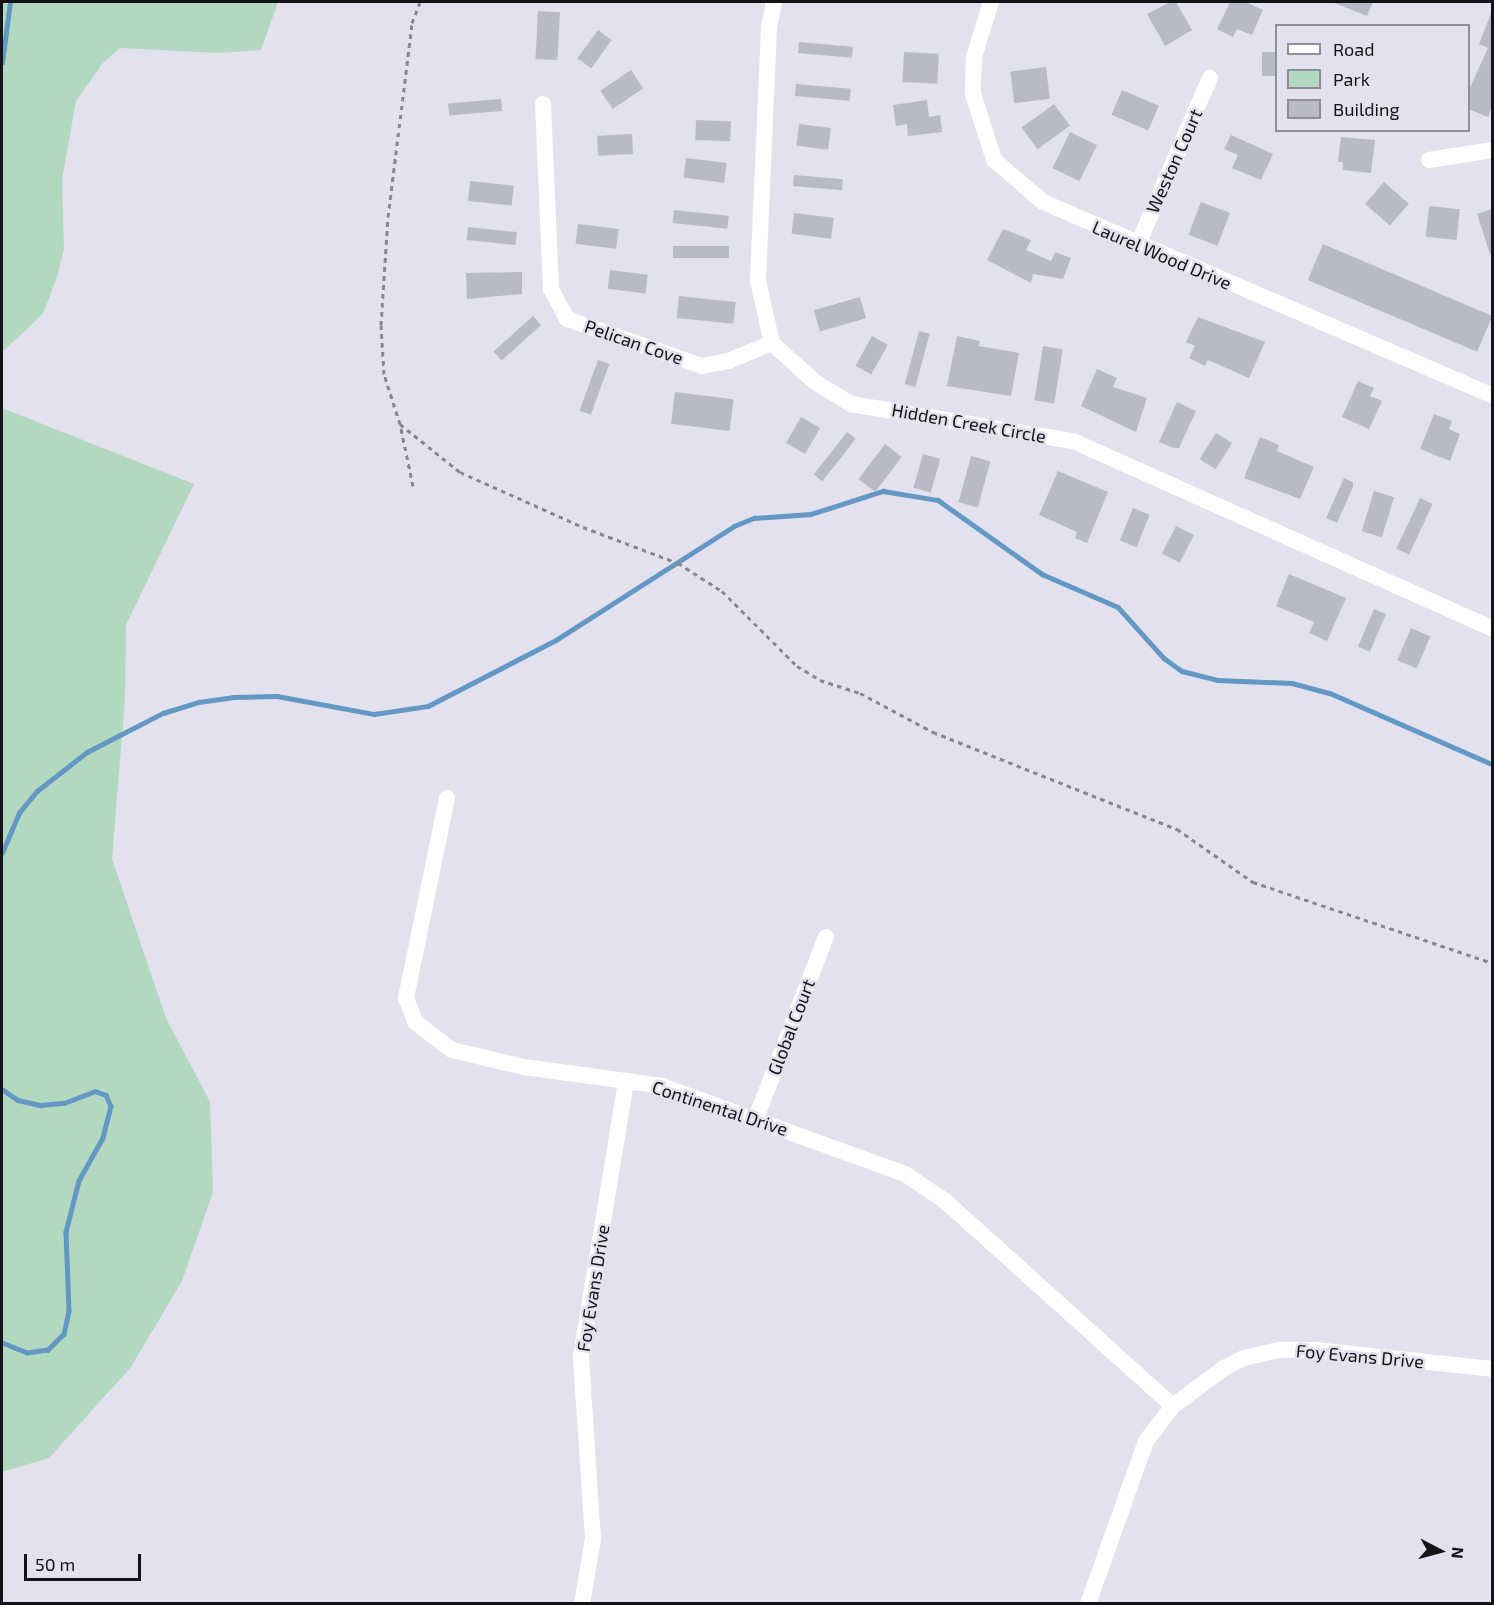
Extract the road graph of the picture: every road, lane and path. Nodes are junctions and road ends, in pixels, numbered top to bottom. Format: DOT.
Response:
graph roads {
  1 [pos="420,2"];
  2 [pos="774,2"];
  3 [pos="991,2"];
  4 [pos="1210,78"];
  5 [pos="543,104"];
  6 [pos="1492,150"];
  7 [pos="1430,160"];
  8 [pos="1138,244"];
  9 [pos="772,343"];
  10 [pos="1492,395"];
  11 [pos="400,424"];
  12 [pos="413,486"];
  13 [pos="1492,628"];
  14 [pos="447,798"];
  15 [pos="826,937"];
  16 [pos="1492,963"];
  17 [pos="626,1081"];
  18 [pos="756,1118"];
  19 [pos="1492,1369"];
  20 [pos="1173,1406"];
  21 [pos="582,1604"];
  22 [pos="1088,1604"];
  1 -- 11 [label="path"];
  2 -- 9 [label="street"];
  3 -- 8 [label="street, Laurel Wood Drive"];
  4 -- 8 [label="street, Weston Court"];
  5 -- 9 [label="street, Pelican Cove"];
  6 -- 7 [label="street"];
  8 -- 10 [label="street, Laurel Wood Drive"];
  9 -- 13 [label="street, Hidden Creek Circle"];
  11 -- 12 [label="path"];
  11 -- 16 [label="path"];
  14 -- 17 [label="street, Continental Drive"];
  15 -- 18 [label="street, Global Court"];
  17 -- 18 [label="street, Continental Drive"];
  17 -- 21 [label="street, Foy Evans Drive"];
  18 -- 20 [label="street, Continental Drive"];
  19 -- 20 [label="street, Foy Evans Drive"];
  20 -- 22 [label="street, Foy Evans Drive"];
}
